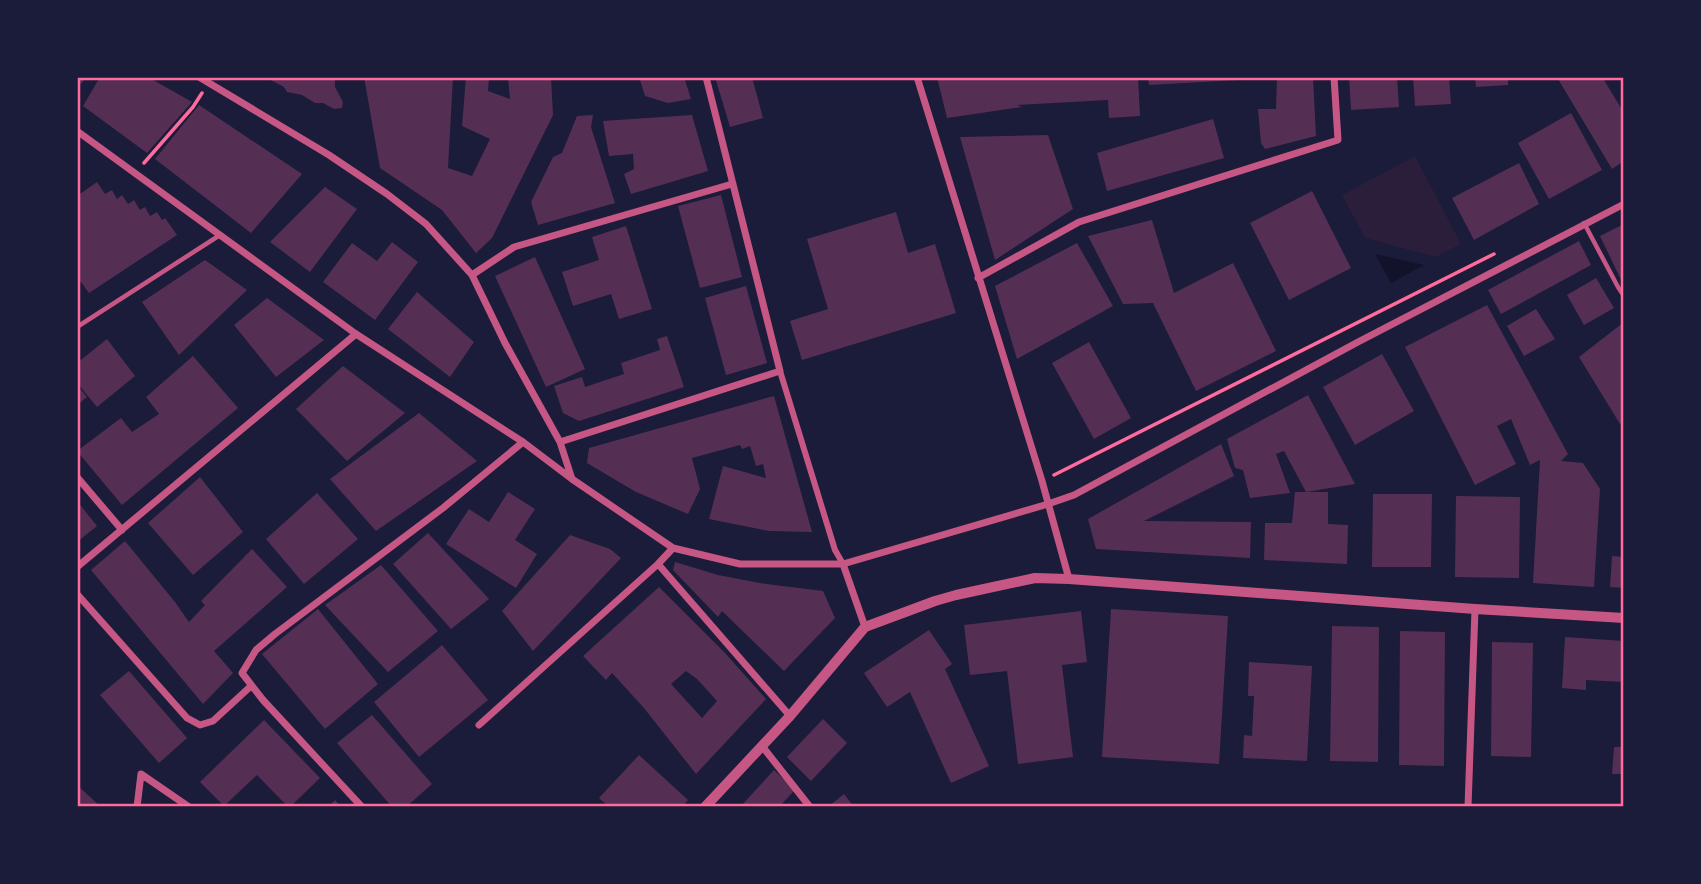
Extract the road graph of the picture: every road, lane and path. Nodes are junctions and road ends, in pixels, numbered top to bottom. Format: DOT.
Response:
graph roads {
  1 [pos="199,77"];
  2 [pos="706,77"];
  3 [pos="917,77"];
  4 [pos="1334,77"];
  5 [pos="193,107"];
  6 [pos="77,131"];
  7 [pos="144,163"];
  8 [pos="732,184"];
  9 [pos="1624,204"];
  10 [pos="1584,223"];
  11 [pos="221,235"];
  12 [pos="1500,250"];
  13 [pos="472,275"];
  14 [pos="978,278"];
  15 [pos="1624,296"];
  16 [pos="77,327"];
  17 [pos="356,334"];
  18 [pos="780,371"];
  19 [pos="523,442"];
  20 [pos="560,442"];
  21 [pos="77,477"];
  22 [pos="572,479"];
  23 [pos="1042,481"];
  24 [pos="1048,504"];
  25 [pos="122,530"];
  26 [pos="673,548"];
  27 [pos="658,564"];
  28 [pos="843,564"];
  29 [pos="77,568"];
  30 [pos="1069,579"];
  31 [pos="77,594"];
  32 [pos="1475,609"];
  33 [pos="1624,618"];
  34 [pos="865,627"];
  35 [pos="251,686"];
  36 [pos="790,716"];
  37 [pos="479,725"];
  38 [pos="762,746"];
  39 [pos="136,807"];
  40 [pos="188,807"];
  41 [pos="362,807"];
  42 [pos="705,807"];
  43 [pos="810,807"];
  44 [pos="1468,807"];
  1 -- 13 [label="street"];
  2 -- 8 [label="street"];
  3 -- 14 [label="street"];
  4 -- 14 [label="street"];
  5 -- 7 [label="path"];
  6 -- 11 [label="street"];
  8 -- 13 [label="street"];
  8 -- 18 [label="street"];
  9 -- 10 [label="street"];
  10 -- 15 [label="lane"];
  10 -- 24 [label="street"];
  11 -- 16 [label="lane"];
  11 -- 17 [label="street"];
  12 -- 23 [label="path"];
  13 -- 20 [label="street"];
  14 -- 23 [label="street"];
  17 -- 19 [label="street"];
  17 -- 25 [label="street"];
  18 -- 20 [label="street"];
  18 -- 28 [label="street"];
  19 -- 22 [label="street"];
  19 -- 35 [label="street"];
  20 -- 22 [label="street"];
  21 -- 25 [label="street"];
  22 -- 26 [label="street"];
  23 -- 24 [label="street"];
  24 -- 28 [label="street"];
  24 -- 30 [label="street"];
  25 -- 29 [label="street"];
  26 -- 27 [label="street"];
  26 -- 28 [label="street"];
  27 -- 36 [label="street"];
  27 -- 37 [label="street"];
  28 -- 34 [label="street"];
  30 -- 32 [label="street"];
  30 -- 34 [label="street"];
  31 -- 35 [label="street"];
  32 -- 33 [label="street"];
  32 -- 44 [label="street"];
  34 -- 36 [label="street"];
  35 -- 41 [label="street"];
  36 -- 38 [label="street"];
  38 -- 42 [label="street"];
  38 -- 43 [label="street"];
  39 -- 40 [label="street"];
}
